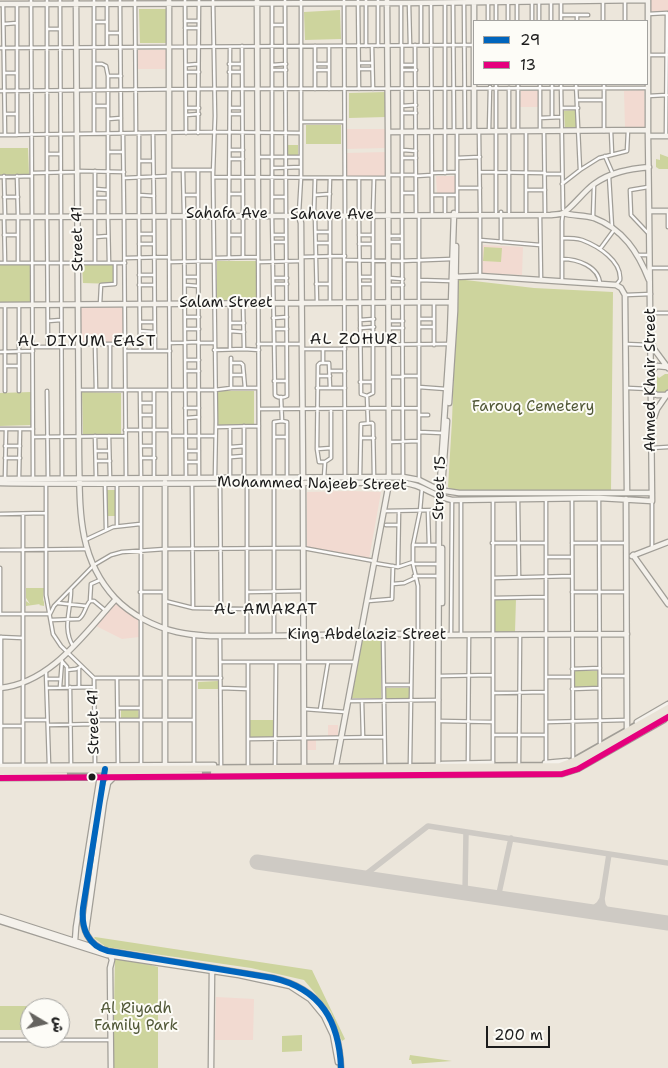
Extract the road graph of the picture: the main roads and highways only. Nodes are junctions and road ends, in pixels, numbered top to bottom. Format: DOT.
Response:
graph roads {
  1 [pos="668,708"];
  2 [pos="668,714"];
  3 [pos="0,768"];
  4 [pos="440,768"];
  5 [pos="42,771"];
  6 [pos="101,772"];
  7 [pos="0,777"];
  1 -- 4 [label="highway"];
  2 -- 4 [label="highway"];
  3 -- 5 [label="highway"];
  4 -- 6 [label="highway"];
  4 -- 6 [label="highway"];
  5 -- 6 [label="highway"];
  5 -- 7 [label="highway"];
}
